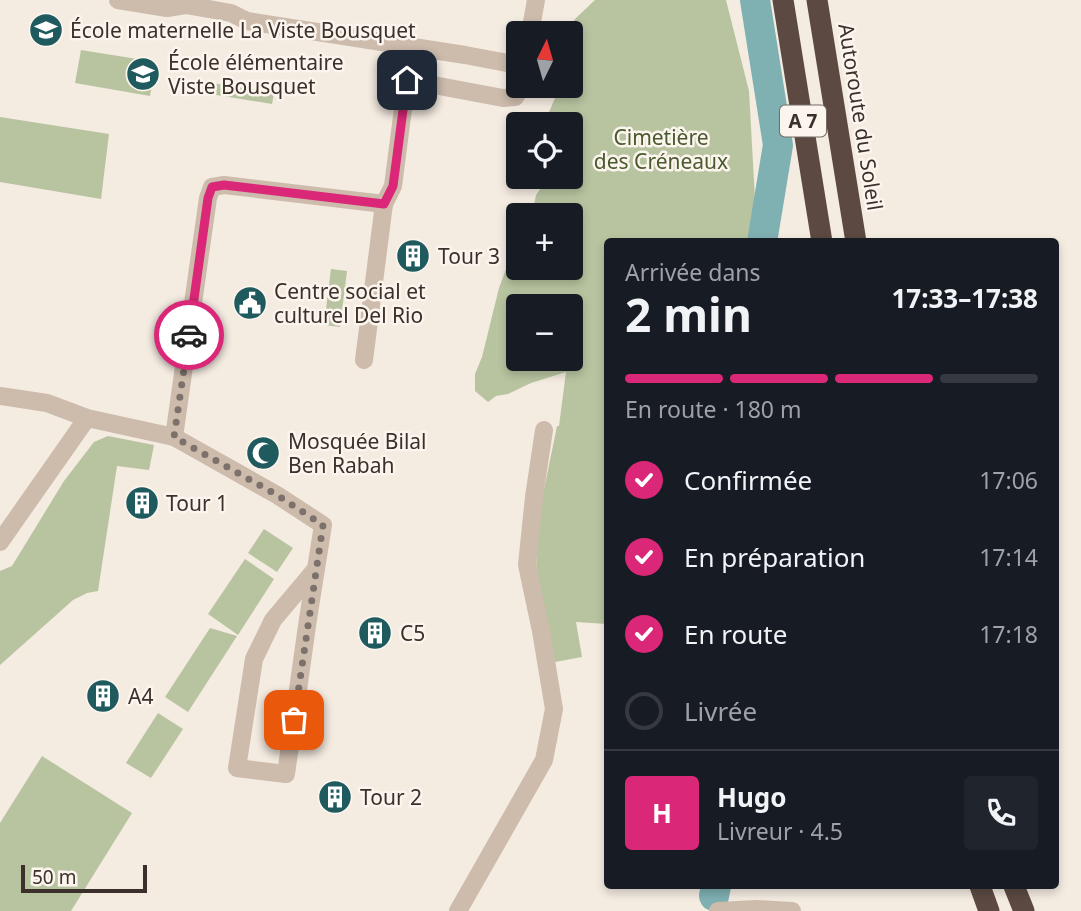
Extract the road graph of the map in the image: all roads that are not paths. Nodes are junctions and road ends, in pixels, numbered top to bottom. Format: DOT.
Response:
graph roads {
  1 [pos="118,0"];
  2 [pos="536,0"];
  3 [pos="783,0"];
  4 [pos="817,0"];
  5 [pos="532,21"];
  6 [pos="411,47"];
  7 [pos="506,63"];
  8 [pos="407,80"];
  9 [pos="506,97"];
  10 [pos="384,204"];
  11 [pos="821,238"];
  12 [pos="855,238"];
  13 [pos="365,360"];
  14 [pos="0,396"];
  15 [pos="87,418"];
  16 [pos="544,430"];
  17 [pos="174,437"];
  18 [pos="0,542"];
  19 [pos="315,570"];
  20 [pos="981,889"];
  21 [pos="1015,889"];
  22 [pos="719,910"];
  23 [pos="458,911"];
  24 [pos="792,911"];
  25 [pos="989,911"];
  26 [pos="1024,911"];
  1 -- 6 [label="street"];
  2 -- 5 [label="street"];
  3 -- 11 [label="highway, A 7"];
  4 -- 12 [label="highway, Autoroute du Soleil / A 7"];
  6 -- 7 [label="street"];
  6 -- 8 [label="street"];
  8 -- 9 [label="street"];
  8 -- 10 [label="street"];
  10 -- 13 [label="street"];
  10 -- 17 [label="street"];
  14 -- 15 [label="street"];
  15 -- 17 [label="street"];
  15 -- 18 [label="street"];
  16 -- 23 [label="street"];
  17 -- 19 [label="street"];
  19 -- 19 [label="street"];
  20 -- 25 [label="highway"];
  21 -- 26 [label="highway"];
  22 -- 24 [label="street"];
}
